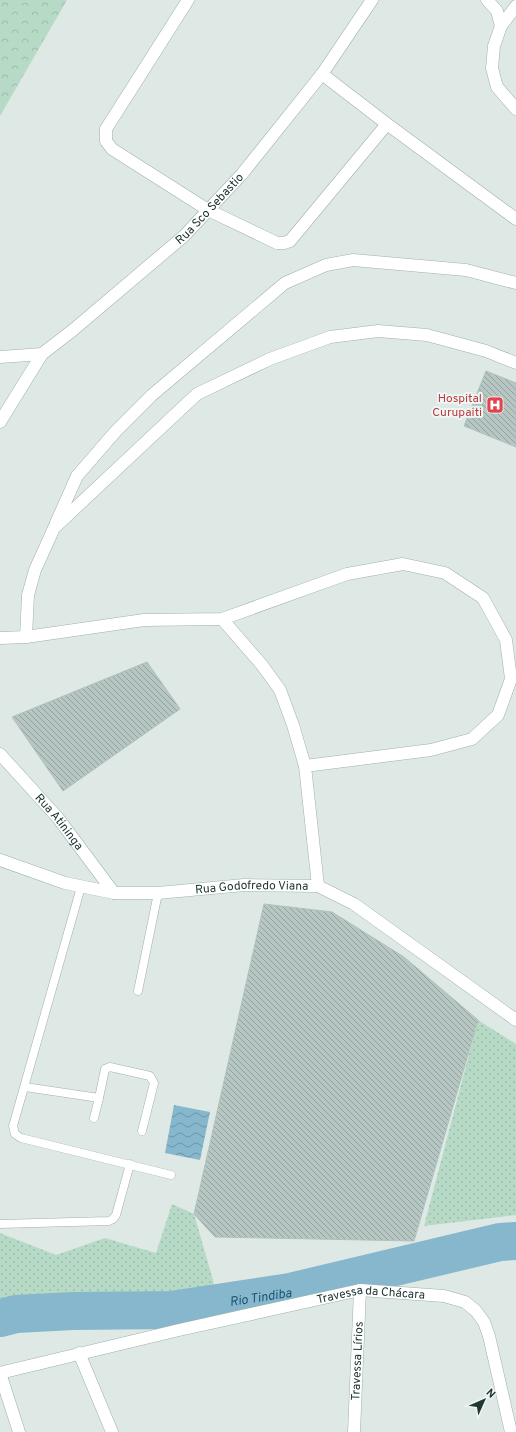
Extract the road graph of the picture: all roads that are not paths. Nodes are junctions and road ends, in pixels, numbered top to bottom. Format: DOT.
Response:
graph roads {
  1 [pos="188,0"];
  2 [pos="372,0"];
  3 [pos="487,0"];
  4 [pos="516,6"];
  5 [pos="501,26"];
  6 [pos="322,74"];
  7 [pos="516,109"];
  8 [pos="387,124"];
  9 [pos="208,210"];
  10 [pos="516,219"];
  11 [pos="516,283"];
  12 [pos="42,354"];
  13 [pos="0,357"];
  14 [pos="516,363"];
  15 [pos="0,422"];
  16 [pos="54,528"];
  17 [pos="222,619"];
  18 [pos="26,637"];
  19 [pos="0,638"];
  20 [pos="0,754"];
  21 [pos="305,766"];
  22 [pos="0,860"];
  23 [pos="81,886"];
  24 [pos="318,886"];
  25 [pos="114,893"];
  26 [pos="158,893"];
  27 [pos="138,991"];
  28 [pos="516,1020"];
  29 [pos="25,1087"];
  30 [pos="99,1098"];
  31 [pos="94,1118"];
  32 [pos="142,1131"];
  33 [pos="130,1164"];
  34 [pos="171,1175"];
  35 [pos="0,1224"];
  36 [pos="360,1290"];
  37 [pos="79,1353"];
  38 [pos="0,1374"];
  39 [pos="19,1432"];
  40 [pos="112,1432"];
  41 [pos="354,1432"];
  42 [pos="511,1432"];
  1 -- 9 [label="street"];
  2 -- 6 [label="street, Rua Sco Sebastio"];
  3 -- 5 [label="street"];
  4 -- 5 [label="street"];
  5 -- 7 [label="street"];
  6 -- 8 [label="street"];
  6 -- 9 [label="street, Rua Sco Sebastio"];
  8 -- 9 [label="street"];
  8 -- 10 [label="street"];
  9 -- 12 [label="street, Rua Sco Sebastio"];
  11 -- 16 [label="street"];
  12 -- 13 [label="street"];
  12 -- 15 [label="street"];
  14 -- 16 [label="street"];
  16 -- 18 [label="street"];
  17 -- 18 [label="street"];
  17 -- 21 [label="street"];
  17 -- 21 [label="street"];
  18 -- 19 [label="street"];
  20 -- 25 [label="street, Rua Atininga"];
  21 -- 24 [label="street"];
  22 -- 23 [label="street, Rua Godofredo Viana"];
  23 -- 25 [label="street, Rua Godofredo Viana"];
  23 -- 29 [label="lane"];
  24 -- 26 [label="street, Rua Godofredo Viana"];
  24 -- 28 [label="street, Rua Godofredo Viana"];
  25 -- 26 [label="street, Rua Godofredo Viana"];
  26 -- 27 [label="lane"];
  29 -- 30 [label="lane"];
  29 -- 33 [label="lane"];
  30 -- 31 [label="lane"];
  30 -- 32 [label="lane"];
  33 -- 34 [label="lane"];
  33 -- 35 [label="lane"];
  36 -- 37 [label="street, Travessa da Chácara"];
  36 -- 41 [label="street, Travessa Lírios"];
  36 -- 42 [label="street, Travessa da Chácara"];
  37 -- 38 [label="street, Travessa da Chácara"];
  37 -- 40 [label="street"];
  38 -- 39 [label="street"];
}
